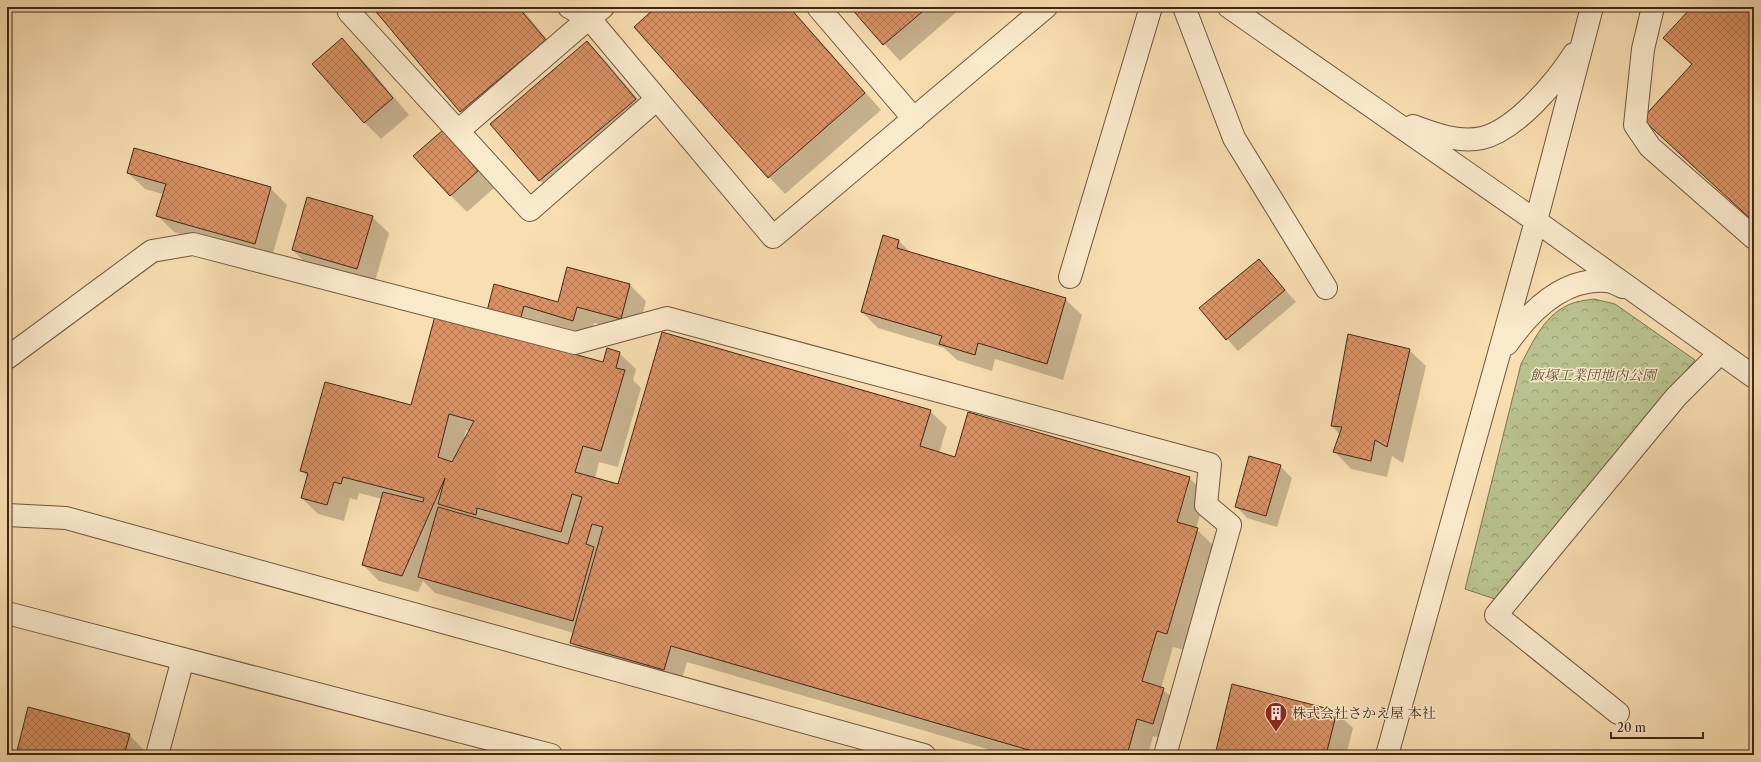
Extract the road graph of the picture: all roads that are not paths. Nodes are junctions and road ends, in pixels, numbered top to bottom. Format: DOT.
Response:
graph roads {
  1 [pos="351,7"];
  2 [pos="569,7"];
  3 [pos="818,7"];
  4 [pos="1046,7"];
  5 [pos="1151,7"];
  6 [pos="1184,7"];
  7 [pos="1229,7"];
  8 [pos="1592,7"];
  9 [pos="1653,7"];
  10 [pos="596,13"];
  11 [pos="1584,39"];
  12 [pos="657,99"];
  13 [pos="1377,110"];
  14 [pos="914,119"];
  15 [pos="458,132"];
  16 [pos="1536,221"];
  17 [pos="1754,238"];
  18 [pos="1070,277"];
  19 [pos="1326,288"];
  20 [pos="1634,291"];
  21 [pos="1720,353"];
  22 [pos="1498,356"];
  23 [pos="7,358"];
  24 [pos="1754,377"];
  25 [pos="7,515"];
  26 [pos="7,613"];
  27 [pos="183,659"];
  28 [pos="1618,713"];
  29 [pos="157,755"];
  30 [pos="551,755"];
  31 [pos="924,755"];
  32 [pos="1165,755"];
  33 [pos="1387,755"];
  1 -- 15 [label="street"];
  2 -- 10 [label="street"];
  3 -- 14 [label="street"];
  4 -- 14 [label="street"];
  5 -- 18 [label="street"];
  6 -- 19 [label="street"];
  7 -- 13 [label="street"];
  8 -- 11 [label="street"];
  9 -- 17 [label="street"];
  10 -- 12 [label="street"];
  10 -- 15 [label="street"];
  11 -- 13 [label="street"];
  11 -- 16 [label="street"];
  12 -- 14 [label="street"];
  12 -- 15 [label="street"];
  13 -- 16 [label="street"];
  16 -- 20 [label="street"];
  16 -- 22 [label="street"];
  20 -- 21 [label="street"];
  20 -- 22 [label="street"];
  21 -- 24 [label="street"];
  21 -- 28 [label="street"];
  22 -- 33 [label="street"];
  23 -- 32 [label="street"];
  25 -- 31 [label="street"];
  26 -- 27 [label="street"];
  27 -- 29 [label="street"];
  27 -- 30 [label="street"];
}
